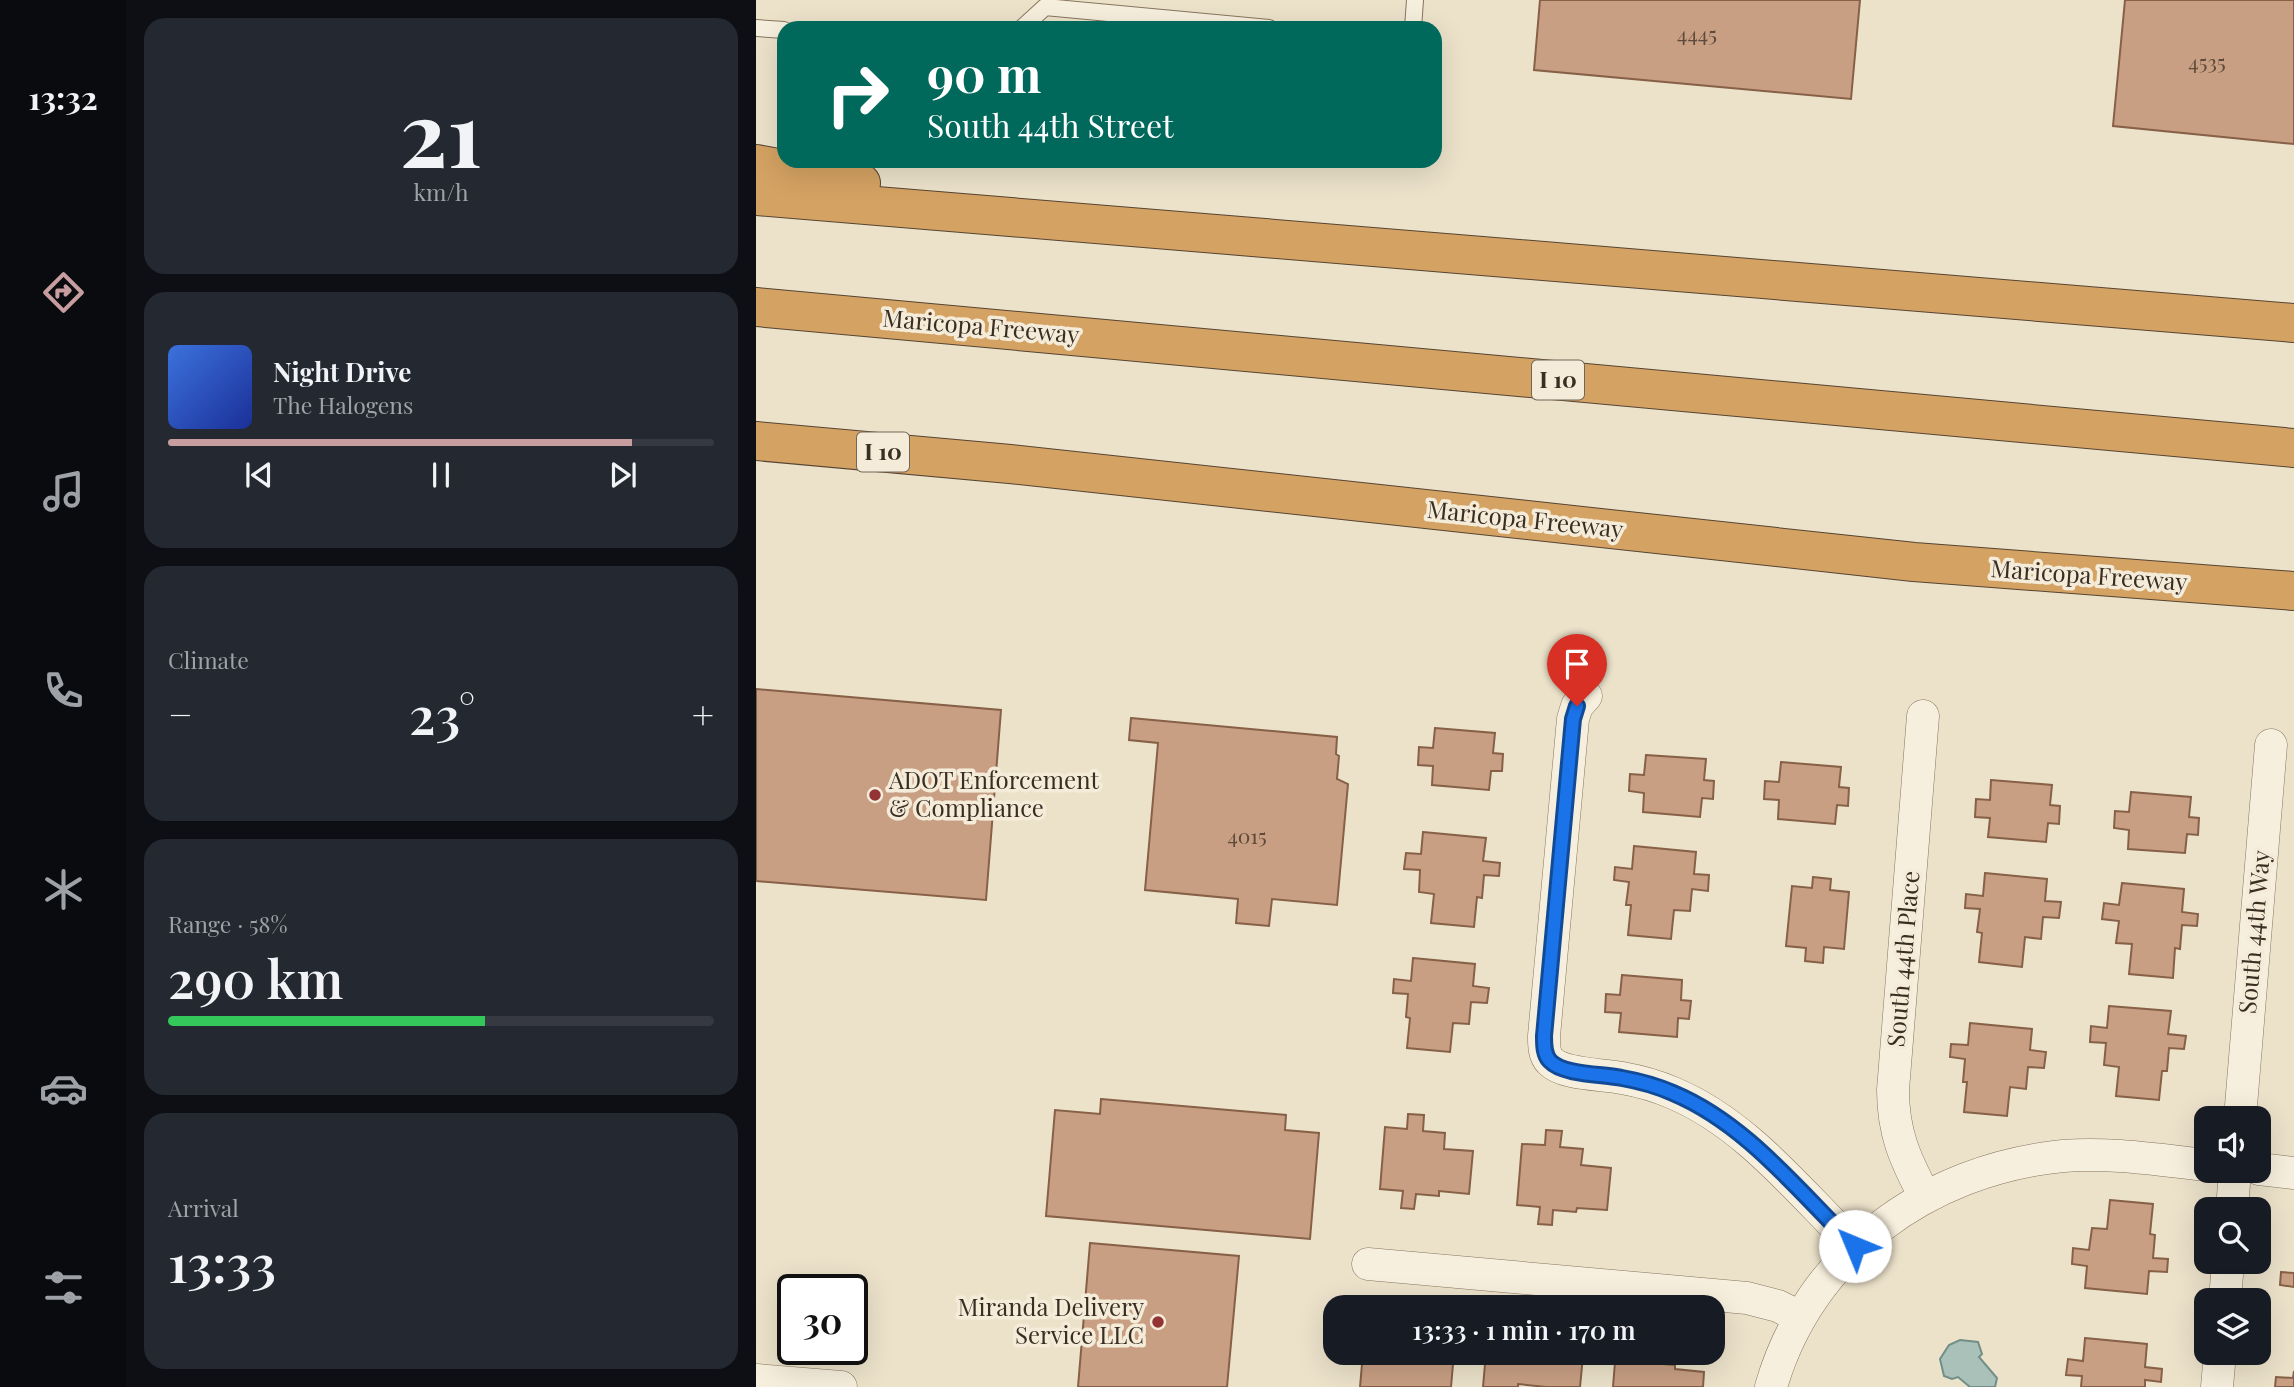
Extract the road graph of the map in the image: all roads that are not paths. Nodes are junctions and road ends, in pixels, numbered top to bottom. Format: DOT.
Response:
graph roads {
  1 [pos="1415,0"];
  2 [pos="1030,21"];
  3 [pos="1194,21"];
  4 [pos="1414,21"];
  5 [pos="756,28"];
  6 [pos="777,30"];
  7 [pos="756,164"];
  8 [pos="756,196"];
  9 [pos="1045,220"];
  10 [pos="756,307"];
  11 [pos="2294,323"];
  12 [pos="756,441"];
  13 [pos="2294,448"];
  14 [pos="2294,591"];
  15 [pos="1586,696"];
  16 [pos="1923,716"];
  17 [pos="2271,745"];
  18 [pos="2241,1106"];
  19 [pos="2194,1164"];
  20 [pos="2271,1170"];
  21 [pos="2294,1172"];
  22 [pos="1926,1197"];
  23 [pos="1855,1246"];
  24 [pos="1368,1264"];
  25 [pos="1800,1317"];
  26 [pos="2219,1365"];
  27 [pos="756,1380"];
  28 [pos="841,1387"];
  29 [pos="1771,1387"];
  30 [pos="2217,1387"];
  1 -- 4 [label="lane"];
  2 -- 3 [label="lane"];
  5 -- 6 [label="lane"];
  7 -- 9 [label="highway"];
  8 -- 9 [label="highway"];
  9 -- 11 [label="highway"];
  10 -- 13 [label="highway, Maricopa Freeway / I 10"];
  12 -- 14 [label="highway, Maricopa Freeway / I 10"];
  15 -- 23 [label="street"];
  16 -- 22 [label="street, South 44th Place"];
  17 -- 18 [label="street, South 44th Way"];
  19 -- 22 [label="street"];
  20 -- 21 [label="street"];
  22 -- 23 [label="street"];
  23 -- 25 [label="street"];
  24 -- 25 [label="street"];
  25 -- 29 [label="street"];
  26 -- 30 [label="street"];
  27 -- 28 [label="street"];
}
